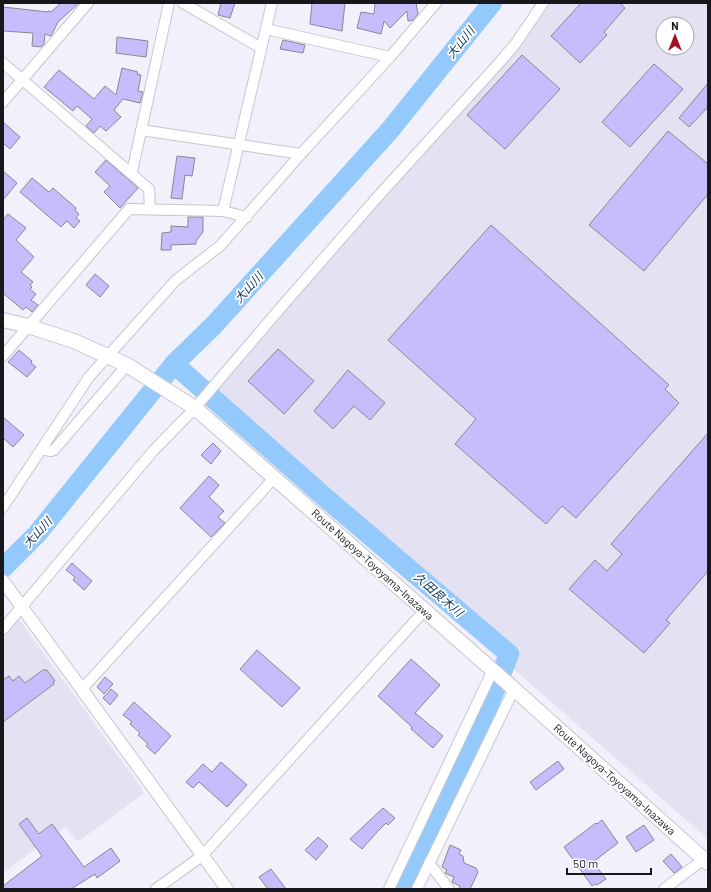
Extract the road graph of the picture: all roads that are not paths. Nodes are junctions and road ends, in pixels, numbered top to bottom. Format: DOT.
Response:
graph roads {
  1 [pos="88,3"];
  2 [pos="169,3"];
  3 [pos="183,3"];
  4 [pos="272,3"];
  5 [pos="436,3"];
  6 [pos="543,3"];
  7 [pos="266,29"];
  8 [pos="261,48"];
  9 [pos="390,57"];
  10 [pos="3,64"];
  11 [pos="22,80"];
  12 [pos="3,102"];
  13 [pos="141,130"];
  14 [pos="239,145"];
  15 [pos="300,154"];
  16 [pos="132,172"];
  17 [pos="150,210"];
  18 [pos="223,211"];
  19 [pos="247,217"];
  20 [pos="3,320"];
  21 [pos="28,326"];
  22 [pos="3,356"];
  23 [pos="108,356"];
  24 [pos="129,366"];
  25 [pos="199,403"];
  26 [pos="43,447"];
  27 [pos="275,477"];
  28 [pos="3,508"];
  29 [pos="3,581"];
  30 [pos="22,607"];
  31 [pos="425,610"];
  32 [pos="3,629"];
  33 [pos="494,671"];
  34 [pos="83,688"];
  35 [pos="514,689"];
  36 [pos="202,856"];
  37 [pos="706,861"];
  38 [pos="429,863"];
  39 [pos="156,889"];
  40 [pos="227,889"];
  41 [pos="389,889"];
  42 [pos="416,889"];
  43 [pos="449,889"];
  44 [pos="664,889"];
  1 -- 11 [label="street"];
  2 -- 13 [label="street"];
  3 -- 8 [label="street"];
  4 -- 7 [label="street"];
  5 -- 9 [label="street"];
  6 -- 25 [label="street"];
  7 -- 8 [label="street"];
  7 -- 9 [label="street"];
  8 -- 14 [label="street"];
  9 -- 15 [label="street"];
  10 -- 11 [label="street"];
  11 -- 12 [label="street"];
  11 -- 16 [label="street"];
  13 -- 14 [label="street"];
  13 -- 16 [label="street"];
  14 -- 15 [label="street"];
  14 -- 18 [label="street"];
  15 -- 19 [label="street"];
  16 -- 17 [label="street"];
  17 -- 18 [label="street"];
  17 -- 21 [label="street"];
  18 -- 19 [label="street"];
  19 -- 23 [label="street"];
  20 -- 21 [label="main road, Route Nagoya-Toyoyama-Inazawa"];
  21 -- 22 [label="street"];
  21 -- 23 [label="main road, Route Nagoya-Toyoyama-Inazawa"];
  23 -- 24 [label="main road, Route Nagoya-Toyoyama-Inazawa"];
  23 -- 26 [label="street"];
  24 -- 25 [label="main road, Route Nagoya-Toyoyama-Inazawa"];
  24 -- 26 [label="street"];
  25 -- 27 [label="main road, Route Nagoya-Toyoyama-Inazawa"];
  25 -- 30 [label="street"];
  26 -- 28 [label="street"];
  27 -- 31 [label="main road, Route Nagoya-Toyoyama-Inazawa"];
  27 -- 34 [label="street"];
  29 -- 30 [label="street"];
  30 -- 32 [label="street"];
  30 -- 34 [label="street"];
  31 -- 33 [label="main road, Route Nagoya-Toyoyama-Inazawa"];
  31 -- 36 [label="street"];
  33 -- 35 [label="main road, Route Nagoya-Toyoyama-Inazawa"];
  33 -- 41 [label="street"];
  34 -- 36 [label="street"];
  35 -- 37 [label="main road, Route Nagoya-Toyoyama-Inazawa"];
  35 -- 38 [label="street"];
  36 -- 39 [label="street"];
  36 -- 40 [label="street"];
  37 -- 44 [label="street"];
  38 -- 42 [label="street"];
  38 -- 43 [label="street"];
}
